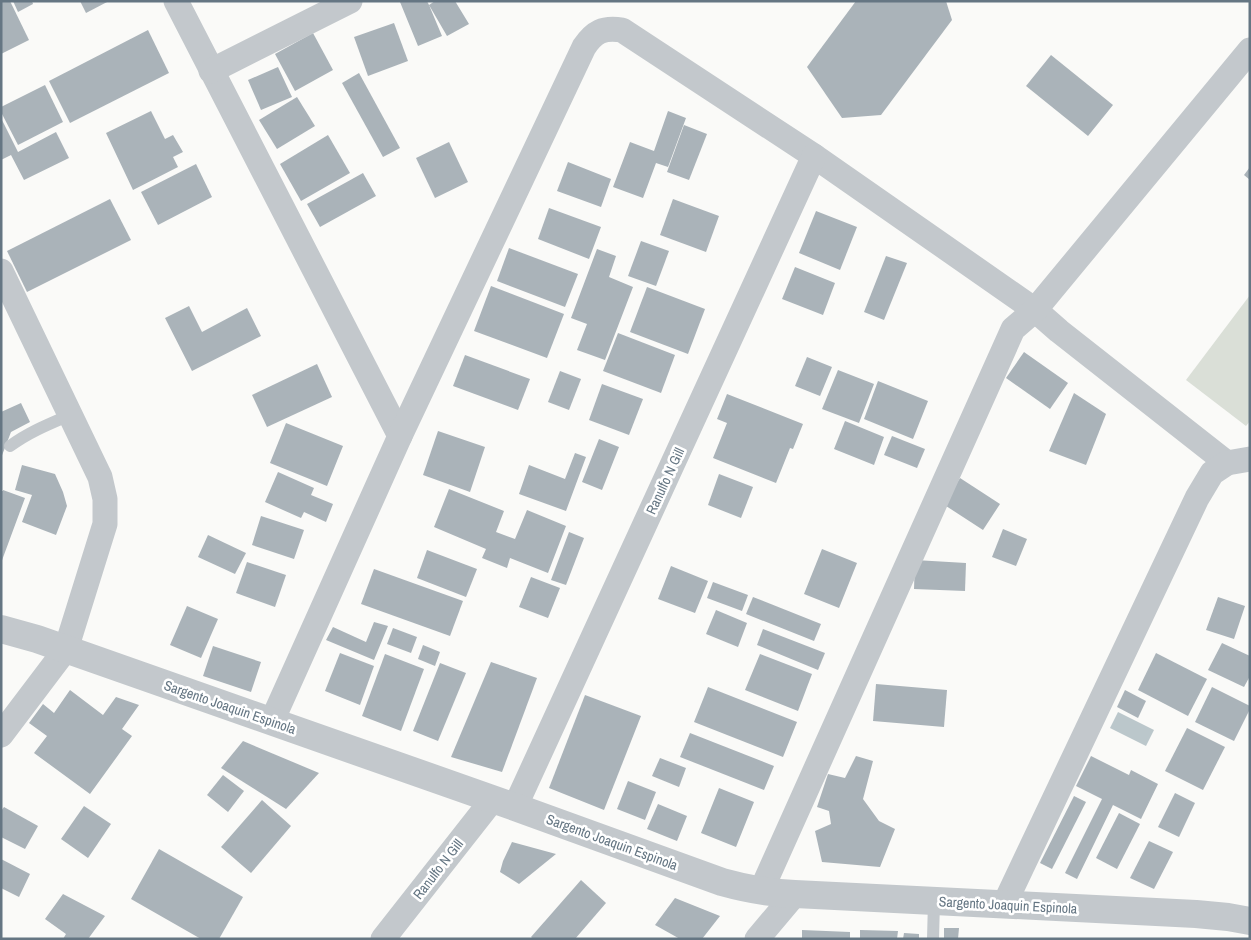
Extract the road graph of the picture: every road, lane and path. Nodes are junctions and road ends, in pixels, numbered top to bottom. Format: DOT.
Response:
graph roads {
  1 [pos="176,1"];
  2 [pos="350,1"];
  3 [pos="1250,50"];
  4 [pos="211,71"];
  5 [pos="814,156"];
  6 [pos="1,271"];
  7 [pos="1035,310"];
  8 [pos="70,415"];
  9 [pos="400,436"];
  10 [pos="10,446"];
  11 [pos="1238,461"];
  12 [pos="1,629"];
  13 [pos="66,649"];
  14 [pos="272,721"];
  15 [pos="1,735"];
  16 [pos="504,803"];
  17 [pos="761,891"];
  18 [pos="796,894"];
  19 [pos="934,901"];
  20 [pos="1004,905"];
  21 [pos="1250,921"];
  22 [pos="383,939"];
  23 [pos="757,939"];
  24 [pos="933,939"];
  1 -- 4 [label="street"];
  2 -- 4 [label="street"];
  3 -- 7 [label="street"];
  4 -- 9 [label="street"];
  5 -- 7 [label="street"];
  5 -- 9 [label="street"];
  5 -- 16 [label="street, Ranulfo N Gill"];
  6 -- 8 [label="street"];
  7 -- 11 [label="street"];
  7 -- 17 [label="street"];
  8 -- 10 [label="lane"];
  8 -- 13 [label="street"];
  9 -- 14 [label="street"];
  11 -- 20 [label="street"];
  12 -- 13 [label="street, Sargento Joaquin Espinola"];
  13 -- 14 [label="street, Sargento Joaquin Espinola"];
  13 -- 15 [label="street"];
  14 -- 16 [label="street, Sargento Joaquin Espinola"];
  16 -- 17 [label="street, Sargento Joaquin Espinola"];
  16 -- 22 [label="street, Ranulfo N Gill"];
  17 -- 18 [label="street, Sargento Joaquin Espinola"];
  18 -- 19 [label="street, Sargento Joaquin Espinola"];
  18 -- 23 [label="street"];
  19 -- 20 [label="street, Sargento Joaquin Espinola"];
  19 -- 24 [label="lane"];
  20 -- 21 [label="street, Sargento Joaquin Espinola"];
}
